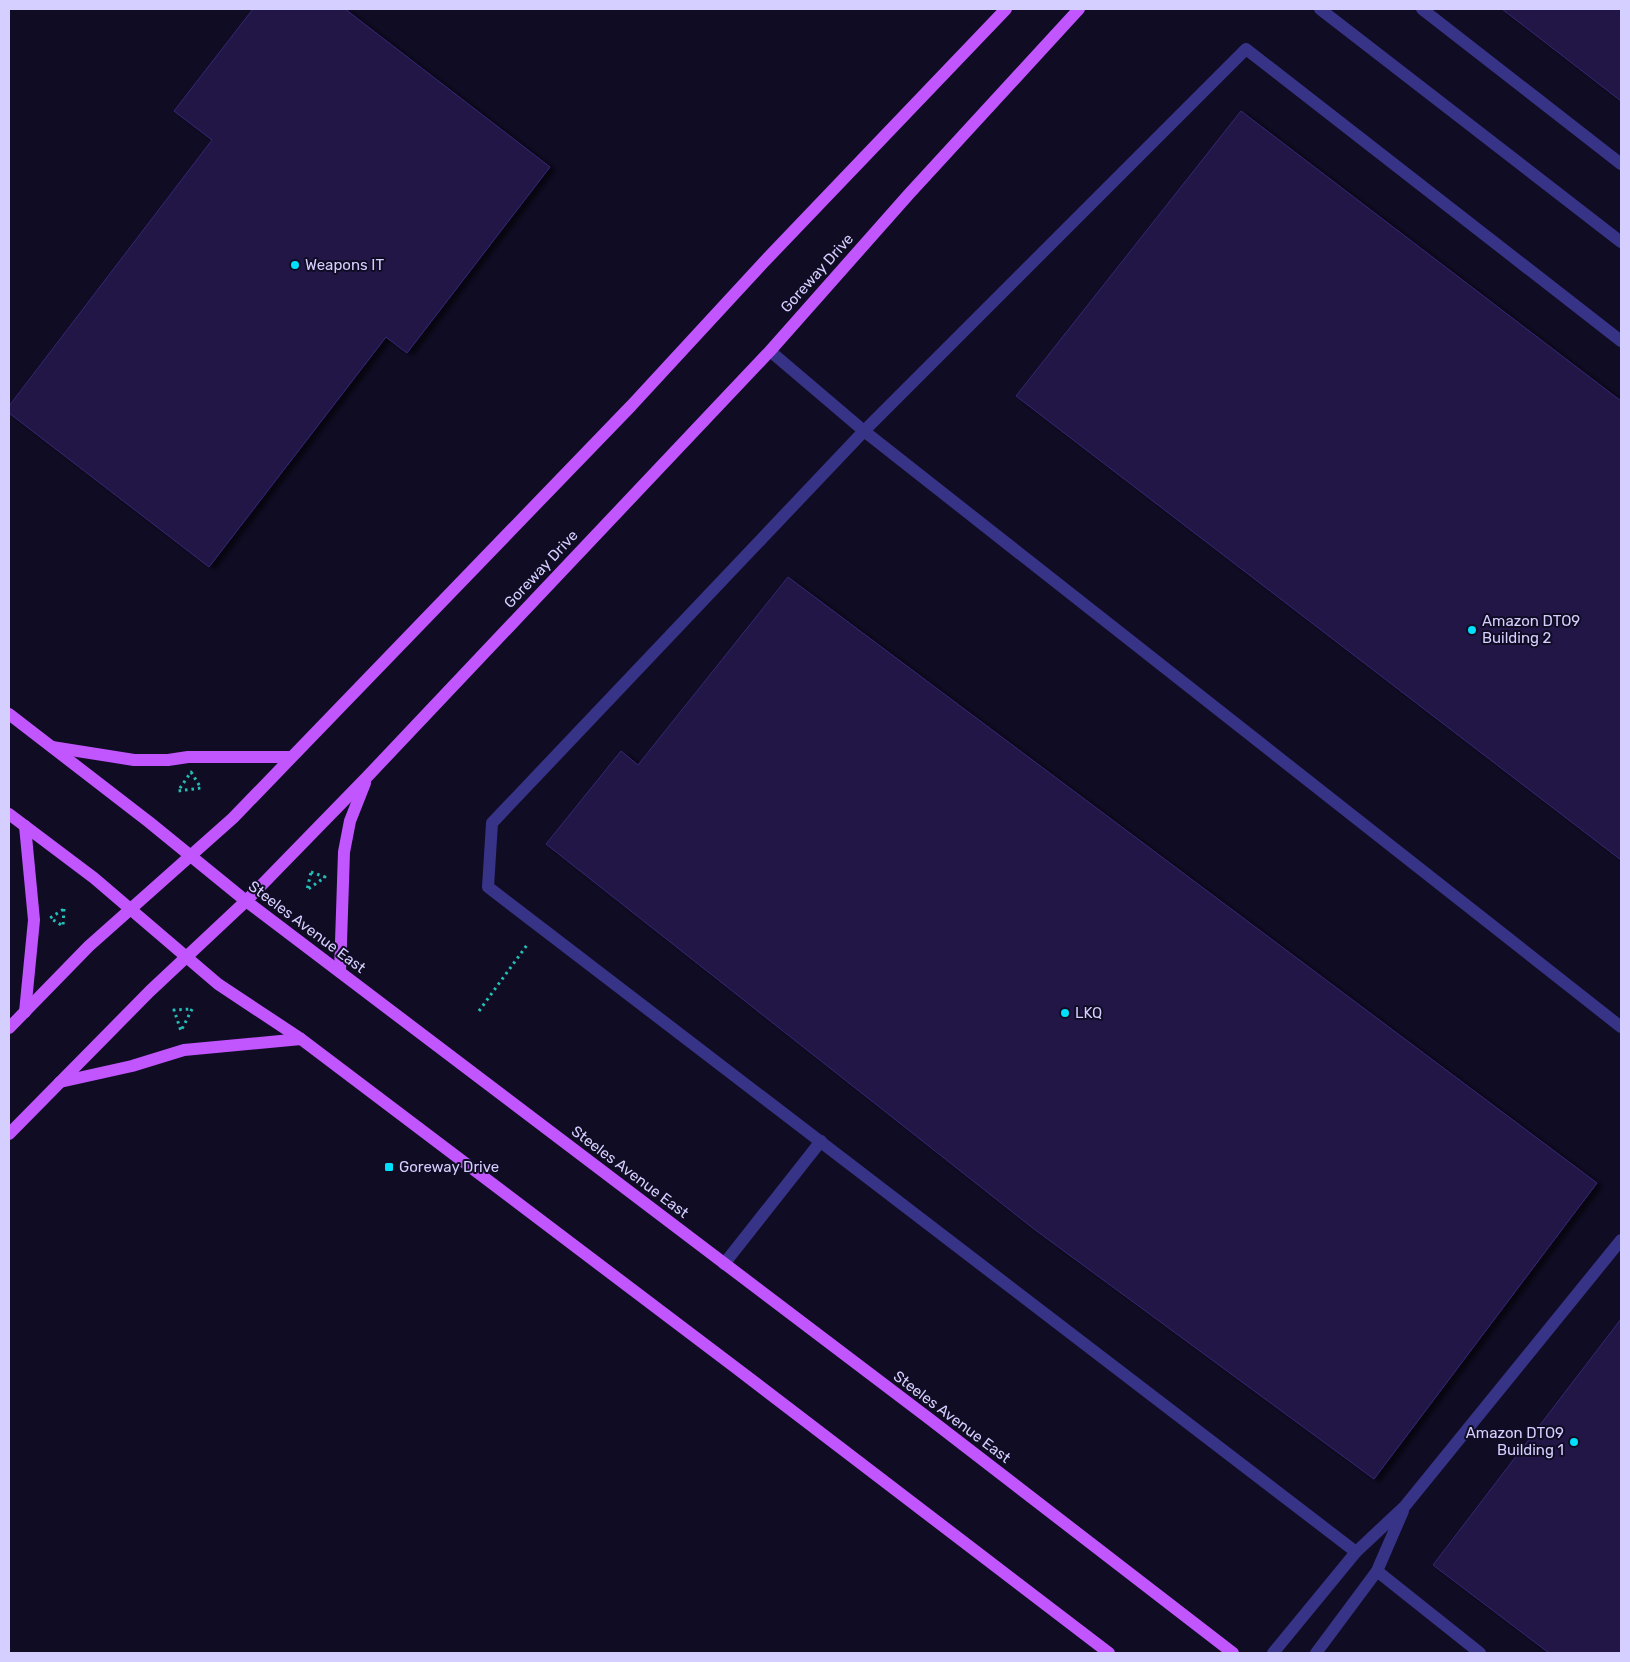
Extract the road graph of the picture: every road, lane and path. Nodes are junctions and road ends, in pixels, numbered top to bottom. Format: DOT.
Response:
graph roads {
  1 [pos="1006,9"];
  2 [pos="1079,9"];
  3 [pos="1320,9"];
  4 [pos="1422,9"];
  5 [pos="1621,164"];
  6 [pos="1621,242"];
  7 [pos="1621,341"];
  8 [pos="770,351"];
  9 [pos="864,431"];
  10 [pos="9,714"];
  11 [pos="49,746"];
  12 [pos="291,757"];
  13 [pos="191,772"];
  14 [pos="366,778"];
  15 [pos="9,814"];
  16 [pos="25,826"];
  17 [pos="189,856"];
  18 [pos="325,877"];
  19 [pos="246,901"];
  20 [pos="130,909"];
  21 [pos="63,926"];
  22 [pos="541,927"];
  23 [pos="186,957"];
  24 [pos="340,972"];
  25 [pos="174,1010"];
  26 [pos="479,1011"];
  27 [pos="25,1012"];
  28 [pos="1621,1027"];
  29 [pos="9,1028"];
  30 [pos="301,1039"];
  31 [pos="60,1082"];
  32 [pos="9,1134"];
  33 [pos="822,1141"];
  34 [pos="1621,1240"];
  35 [pos="724,1264"];
  36 [pos="1405,1506"];
  37 [pos="1356,1552"];
  38 [pos="1377,1571"];
  39 [pos="1109,1653"];
  40 [pos="1232,1653"];
  41 [pos="1273,1653"];
  42 [pos="1316,1653"];
  43 [pos="1480,1653"];
  1 -- 12 [label="main road"];
  2 -- 8 [label="main road, Goreway Drive"];
  3 -- 6 [label="lane"];
  4 -- 5 [label="lane"];
  7 -- 9 [label="lane"];
  8 -- 9 [label="lane"];
  8 -- 14 [label="main road, Goreway Drive"];
  9 -- 22 [label="lane"];
  9 -- 28 [label="lane"];
  10 -- 11 [label="main road, Steeles Avenue East"];
  11 -- 12 [label="main road"];
  11 -- 17 [label="main road, Steeles Avenue East"];
  12 -- 17 [label="main road"];
  13 -- 13 [label="path"];
  14 -- 19 [label="main road, Goreway Drive"];
  14 -- 24 [label="main road"];
  15 -- 16 [label="main road"];
  16 -- 20 [label="main road"];
  16 -- 27 [label="main road"];
  17 -- 19 [label="main road, Steeles Avenue East"];
  17 -- 20 [label="main road"];
  18 -- 18 [label="path"];
  19 -- 23 [label="main road, Goreway Drive"];
  19 -- 24 [label="main road, Steeles Avenue East"];
  20 -- 23 [label="main road"];
  20 -- 27 [label="main road"];
  21 -- 21 [label="path"];
  22 -- 26 [label="path"];
  22 -- 33 [label="lane"];
  23 -- 30 [label="main road"];
  23 -- 31 [label="main road, Goreway Drive"];
  24 -- 35 [label="main road, Steeles Avenue East"];
  25 -- 25 [label="path"];
  27 -- 29 [label="main road"];
  30 -- 31 [label="main road"];
  30 -- 39 [label="main road"];
  31 -- 32 [label="main road, Goreway Drive"];
  33 -- 35 [label="lane"];
  33 -- 37 [label="lane"];
  34 -- 36 [label="lane"];
  35 -- 40 [label="main road, Steeles Avenue East"];
  36 -- 37 [label="lane"];
  36 -- 38 [label="lane"];
  37 -- 41 [label="lane"];
  38 -- 42 [label="lane"];
  38 -- 43 [label="lane"];
}
